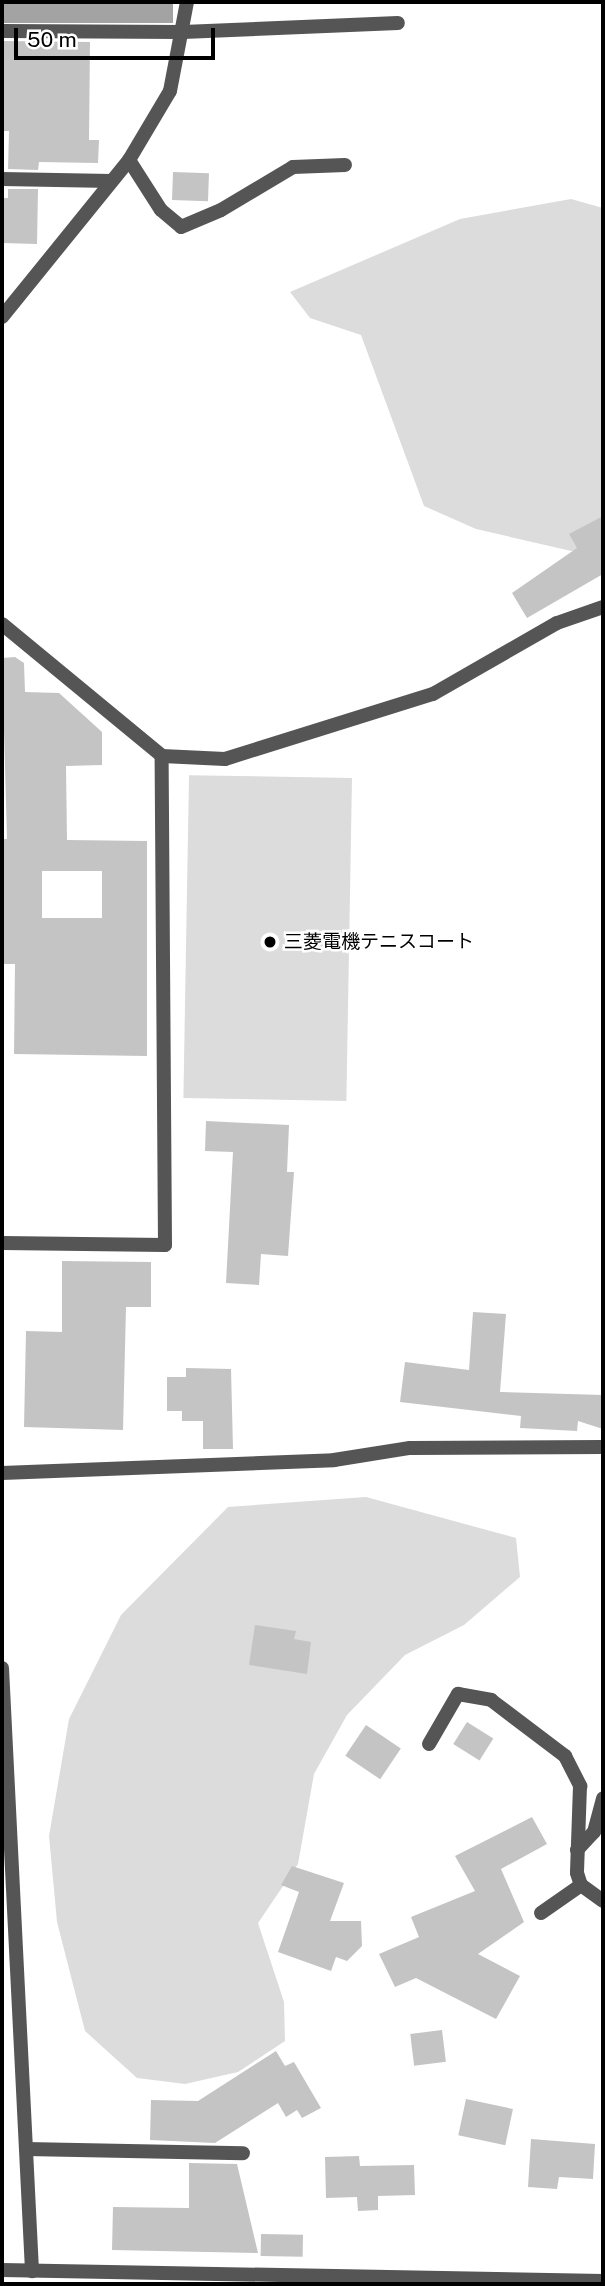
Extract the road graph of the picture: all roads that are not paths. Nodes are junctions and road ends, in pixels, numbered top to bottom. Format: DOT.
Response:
graph roads {
  1 [pos="187,2"];
  2 [pos="398,23"];
  3 [pos="185,26"];
  4 [pos="2,31"];
  5 [pos="130,160"];
  6 [pos="345,165"];
  7 [pos="2,179"];
  8 [pos="111,181"];
  9 [pos="2,317"];
  10 [pos="603,607"];
  11 [pos="2,624"];
  12 [pos="162,756"];
  13 [pos="2,1243"];
  14 [pos="603,1447"];
  15 [pos="2,1473"];
  16 [pos="2,1668"];
  17 [pos="429,1744"];
  18 [pos="603,1798"];
  19 [pos="577,1850"];
  20 [pos="581,1885"];
  21 [pos="603,1900"];
  22 [pos="541,1913"];
  23 [pos="26,2149"];
  24 [pos="243,2152"];
  25 [pos="2,2270"];
  26 [pos="32,2271"];
  27 [pos="199,2280"];
  28 [pos="484,2280"];
  29 [pos="603,2281"];
  1 -- 3 [label="street"];
  2 -- 3 [label="street"];
  3 -- 4 [label="street"];
  3 -- 5 [label="street"];
  5 -- 6 [label="street"];
  5 -- 8 [label="street"];
  7 -- 8 [label="street"];
  8 -- 9 [label="street"];
  10 -- 12 [label="street"];
  11 -- 12 [label="street"];
  12 -- 13 [label="street"];
  14 -- 15 [label="street"];
  16 -- 23 [label="street"];
  17 -- 19 [label="street"];
  18 -- 19 [label="street"];
  19 -- 20 [label="street"];
  20 -- 21 [label="street"];
  20 -- 22 [label="street"];
  23 -- 24 [label="street"];
  23 -- 26 [label="street"];
  25 -- 26 [label="street"];
  26 -- 27 [label="street"];
  27 -- 28 [label="street"];
  28 -- 29 [label="street"];
}
